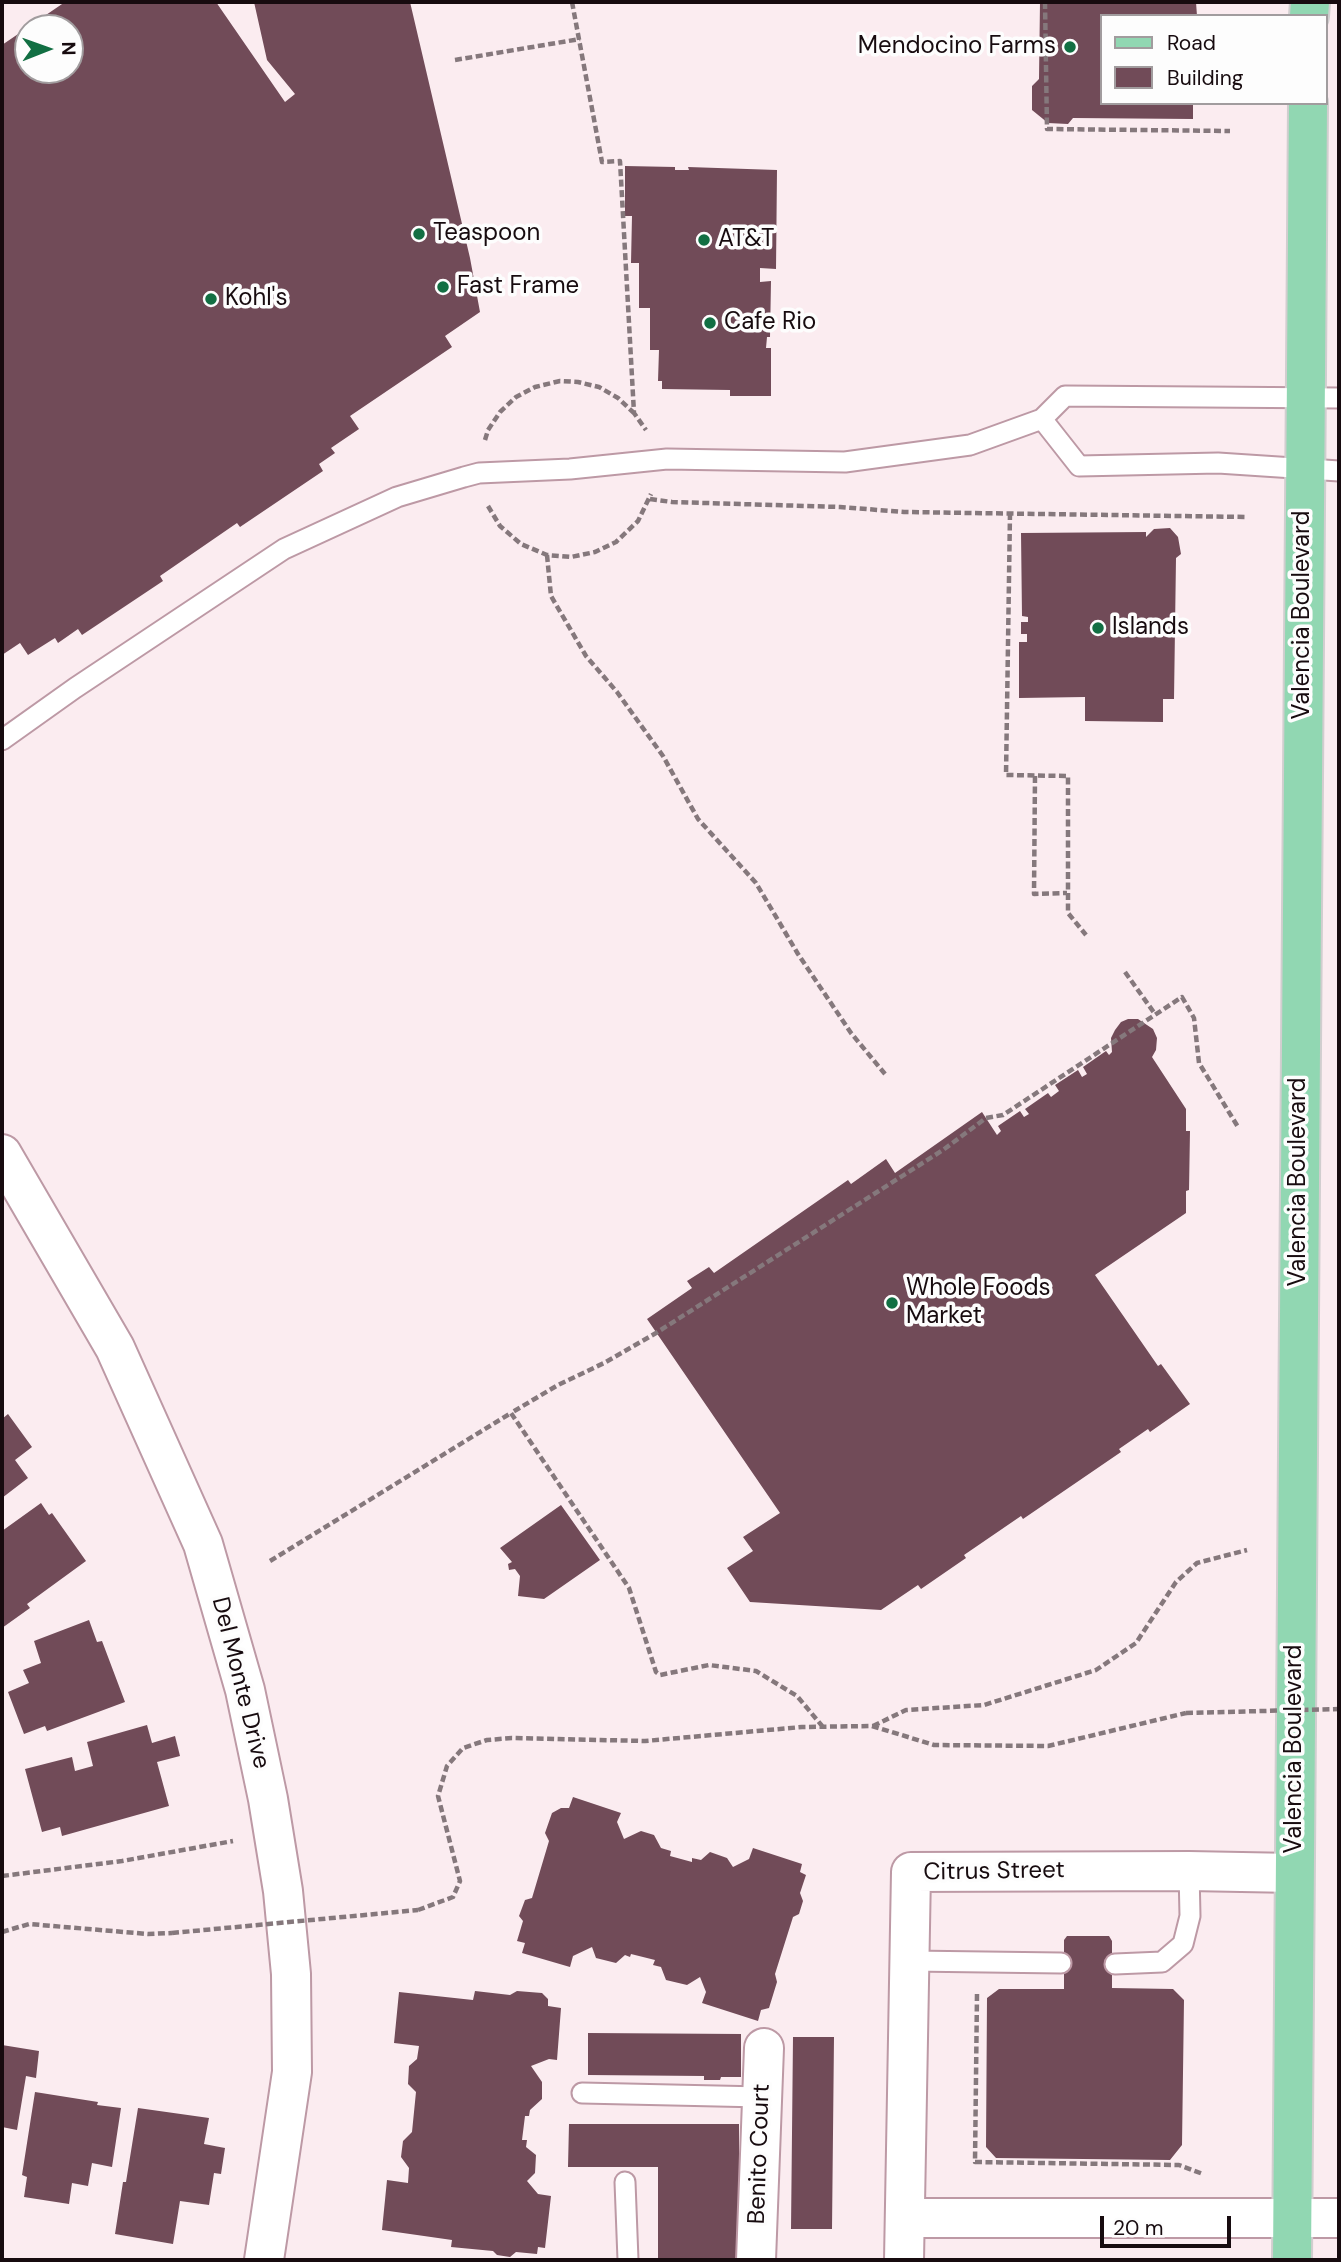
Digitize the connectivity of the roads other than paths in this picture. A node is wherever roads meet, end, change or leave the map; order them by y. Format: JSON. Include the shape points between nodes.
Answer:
{"nodes":[{"id":1,"x":1308,"y":105,"type":"edge"},
{"id":2,"x":1322,"y":398,"type":"edge"},
{"id":3,"x":1042,"y":419,"type":"junction"},
{"id":4,"x":1322,"y":470,"type":"edge"},
{"id":5,"x":2,"y":740,"type":"edge"},
{"id":6,"x":2,"y":1153,"type":"edge"},
{"id":7,"x":1189,"y":1871,"type":"junction"},
{"id":8,"x":1294,"y":1873,"type":"junction"},
{"id":9,"x":910,"y":1961,"type":"junction"},
{"id":10,"x":1061,"y":1963,"type":"dead end"},
{"id":11,"x":1115,"y":1964,"type":"dead end"},
{"id":12,"x":764,"y":2048,"type":"dead end"},
{"id":13,"x":582,"y":2093,"type":"dead end"},
{"id":14,"x":762,"y":2097,"type":"junction"},
{"id":15,"x":625,"y":2182,"type":"dead end"},
{"id":16,"x":906,"y":2218,"type":"junction"},
{"id":17,"x":1293,"y":2218,"type":"junction"},
{"id":18,"x":1339,"y":2218,"type":"edge"},
{"id":19,"x":264,"y":2260,"type":"edge"},
{"id":20,"x":628,"y":2260,"type":"edge"},
{"id":21,"x":756,"y":2260,"type":"edge"},
{"id":22,"x":904,"y":2260,"type":"edge"},
{"id":23,"x":1292,"y":2260,"type":"edge"}],
"edges":[{"from":1,"to":2,"type":"main road","name":"Valencia Boulevard"},
{"from":2,"to":3,"type":"lane","via":[[1065,396]]},
{"from":2,"to":4,"type":"main road","name":"Valencia Boulevard"},
{"from":3,"to":4,"type":"lane","via":[[1079,466],[1218,463]]},
{"from":3,"to":5,"type":"lane","via":[[970,445],[845,462],[667,458],[479,473],[411,493],[284,549]]},
{"from":4,"to":8,"type":"main road","name":"Valencia Boulevard"},
{"from":6,"to":19,"type":"street","name":"Del Monte Drive","via":[[116,1348],[203,1544],[245,1690],[271,1812],[291,1974],[292,2072]]},
{"from":7,"to":8,"type":"street","name":"Citrus Street"},
{"from":7,"to":9,"type":"street","name":"Citrus Street","via":[[911,1872]]},
{"from":7,"to":11,"type":"lane","via":[[1190,1916],[1183,1944],[1163,1962]]},
{"from":8,"to":17,"type":"main road","name":"Valencia Boulevard"},
{"from":9,"to":10,"type":"lane"},
{"from":9,"to":16,"type":"street","name":"Citrus Street"},
{"from":12,"to":14,"type":"street","name":"Benito Court"},
{"from":13,"to":14,"type":"lane"},
{"from":14,"to":21,"type":"street","name":"Benito Court"},
{"from":15,"to":20,"type":"lane"},
{"from":16,"to":17,"type":"street"},
{"from":16,"to":22,"type":"street","name":"Citrus Street"},
{"from":17,"to":18,"type":"street"},
{"from":17,"to":23,"type":"main road","name":"Valencia Boulevard"}]}
